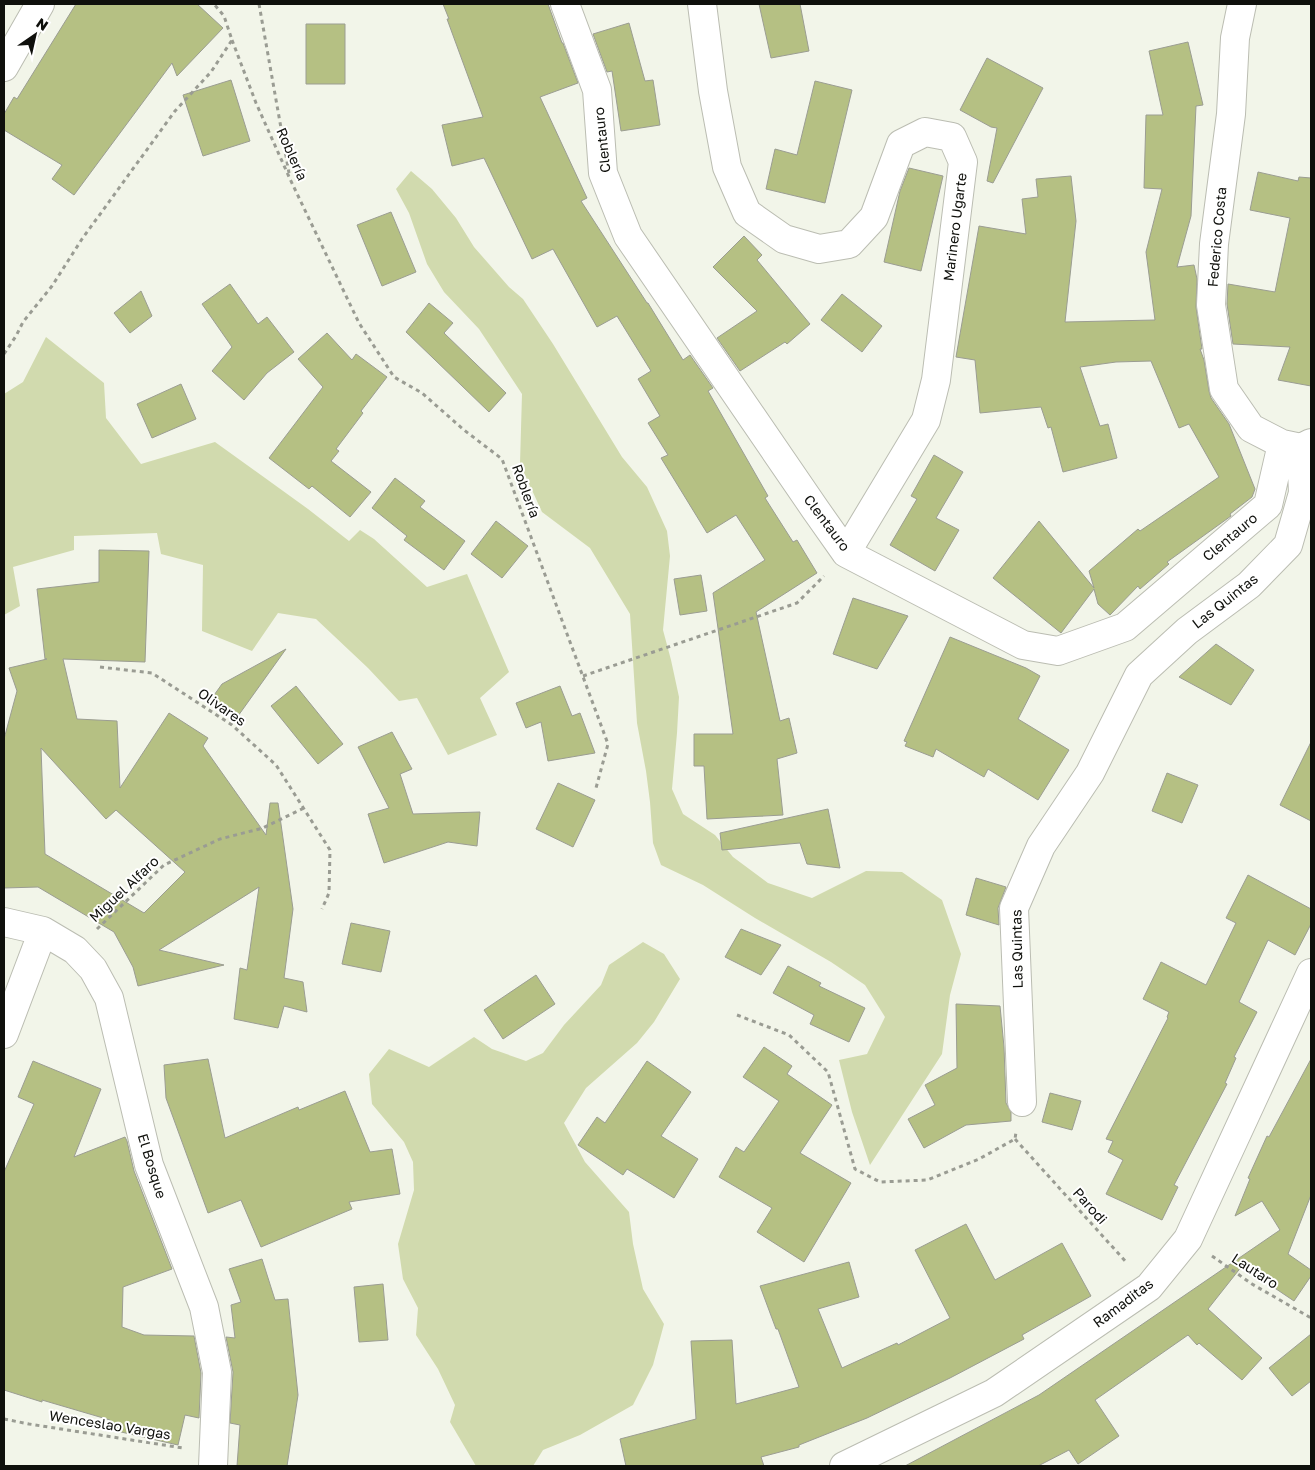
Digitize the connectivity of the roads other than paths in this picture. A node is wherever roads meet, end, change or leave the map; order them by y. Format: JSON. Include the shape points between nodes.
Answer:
{"nodes":[{"id":1,"x":40,"y":4,"type":"edge"},
{"id":2,"x":565,"y":4,"type":"edge"},
{"id":3,"x":702,"y":4,"type":"edge"},
{"id":4,"x":1242,"y":4,"type":"edge"},
{"id":5,"x":4,"y":67,"type":"edge"},
{"id":6,"x":1298,"y":445,"type":"edge"},
{"id":7,"x":846,"y":552,"type":"junction"},
{"id":8,"x":4,"y":922,"type":"edge"},
{"id":9,"x":43,"y":931,"type":"junction"},
{"id":10,"x":1311,"y":973,"type":"edge"},
{"id":11,"x":4,"y":1034,"type":"edge"},
{"id":12,"x":1022,"y":1102,"type":"road end"},
{"id":13,"x":214,"y":1459,"type":"edge"},
{"id":14,"x":844,"y":1466,"type":"edge"}],
"edges":[{"from":1,"to":5,"type":"street"},
{"from":2,"to":7,"type":"street","name":"Clentauro","via":[[597,90],[603,173],[628,236]]},
{"from":3,"to":7,"type":"street","name":"Marinero Ugarte","via":[[727,167],[747,212],[784,239],[819,249],[848,244],[874,218],[901,144],[925,132],[952,138],[963,162],[936,380],[926,420]]},
{"from":4,"to":6,"type":"street","name":"Federico Costa","via":[[1235,38],[1231,114],[1214,244],[1211,305],[1224,389],[1251,428]]},
{"from":6,"to":7,"type":"street","name":"Clentauro","via":[[1268,505],[1125,626],[1058,651],[1023,645]]},
{"from":6,"to":12,"type":"street","name":"Las Quintas","via":[[1303,493],[1288,545],[1249,585],[1187,631],[1139,675],[1090,773],[1041,846],[1014,908]]},
{"from":8,"to":9,"type":"street","name":"El Bosque"},
{"from":9,"to":11,"type":"street"},
{"from":9,"to":13,"type":"street","name":"El Bosque","via":[[75,950],[93,968],[109,998],[149,1165],[204,1307],[217,1372]]},
{"from":10,"to":14,"type":"street","name":"Ramaditas","via":[[1188,1239],[1149,1287],[994,1393]]}]}
